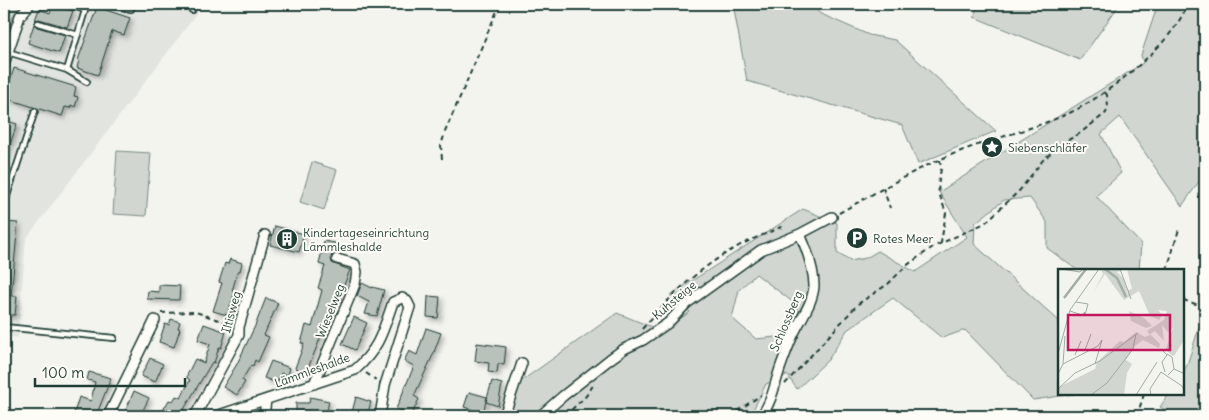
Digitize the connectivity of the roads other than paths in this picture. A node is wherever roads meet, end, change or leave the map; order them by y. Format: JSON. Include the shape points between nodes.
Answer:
{"nodes":[{"id":1,"x":30,"y":4,"type":"edge"},
{"id":2,"x":67,"y":4,"type":"edge"},
{"id":3,"x":87,"y":4,"type":"edge"},
{"id":4,"x":104,"y":4,"type":"edge"},
{"id":5,"x":176,"y":4,"type":"edge"},
{"id":6,"x":181,"y":4,"type":"edge"},
{"id":7,"x":194,"y":4,"type":"edge"},
{"id":8,"x":131,"y":9,"type":"dead end"},
{"id":9,"x":85,"y":10,"type":"junction"},
{"id":10,"x":192,"y":10,"type":"dead end"},
{"id":11,"x":38,"y":23,"type":"dead end"},
{"id":12,"x":78,"y":35,"type":"junction"},
{"id":13,"x":8,"y":52,"type":"junction"},
{"id":14,"x":4,"y":64,"type":"edge"},
{"id":15,"x":67,"y":70,"type":"junction"},
{"id":16,"x":87,"y":82,"type":"dead end"},
{"id":17,"x":35,"y":111,"type":"dead end"},
{"id":18,"x":4,"y":205,"type":"edge"},
{"id":19,"x":832,"y":217,"type":"road end"},
{"id":20,"x":800,"y":234,"type":"junction"},
{"id":21,"x":265,"y":235,"type":"dead end"},
{"id":22,"x":337,"y":259,"type":"dead end"},
{"id":23,"x":155,"y":320,"type":"road end"},
{"id":24,"x":4,"y":327,"type":"edge"},
{"id":25,"x":114,"y":338,"type":"dead end"},
{"id":26,"x":522,"y":363,"type":"dead end"},
{"id":27,"x":314,"y":384,"type":"junction"},
{"id":28,"x":266,"y":400,"type":"junction"},
{"id":29,"x":108,"y":416,"type":"edge"},
{"id":30,"x":195,"y":416,"type":"edge"},
{"id":31,"x":216,"y":416,"type":"edge"},
{"id":32,"x":264,"y":416,"type":"edge"},
{"id":33,"x":380,"y":416,"type":"edge"},
{"id":34,"x":504,"y":416,"type":"edge"},
{"id":35,"x":540,"y":416,"type":"edge"},
{"id":36,"x":761,"y":416,"type":"edge"}],
"edges":[{"from":1,"to":13,"type":"street","via":[[20,16]]},
{"from":2,"to":9,"type":"lane"},
{"from":3,"to":9,"type":"lane"},
{"from":4,"to":8,"type":"lane"},
{"from":5,"to":6,"type":"lane"},
{"from":7,"to":10,"type":"lane"},
{"from":9,"to":12,"type":"lane"},
{"from":11,"to":12,"type":"lane"},
{"from":12,"to":15,"type":"lane"},
{"from":13,"to":14,"type":"street"},
{"from":13,"to":15,"type":"lane"},
{"from":15,"to":16,"type":"lane"},
{"from":17,"to":18,"type":"lane"},
{"from":19,"to":20,"type":"street","name":"Kuhsteige"},
{"from":20,"to":35,"type":"street","name":"Kuhsteige","via":[[754,254],[688,303],[668,323],[624,349]]},
{"from":20,"to":36,"type":"street","name":"Schlossberg","via":[[809,254],[814,285],[812,299],[794,333]]},
{"from":21,"to":30,"type":"street","name":"Iltisweg","via":[[239,335]]},
{"from":22,"to":27,"type":"street","name":"Wieselweg","via":[[355,264],[355,284]]},
{"from":23,"to":29,"type":"street"},
{"from":24,"to":25,"type":"lane"},
{"from":26,"to":34,"type":"street"},
{"from":27,"to":28,"type":"street","name":"Lämmleshalde"},
{"from":27,"to":33,"type":"street","name":"Lämmleshalde","via":[[357,368],[367,360],[379,342],[393,302],[402,298],[410,307],[385,385]]},
{"from":28,"to":31,"type":"street","name":"Lämmleshalde"},
{"from":28,"to":32,"type":"street"}]}
